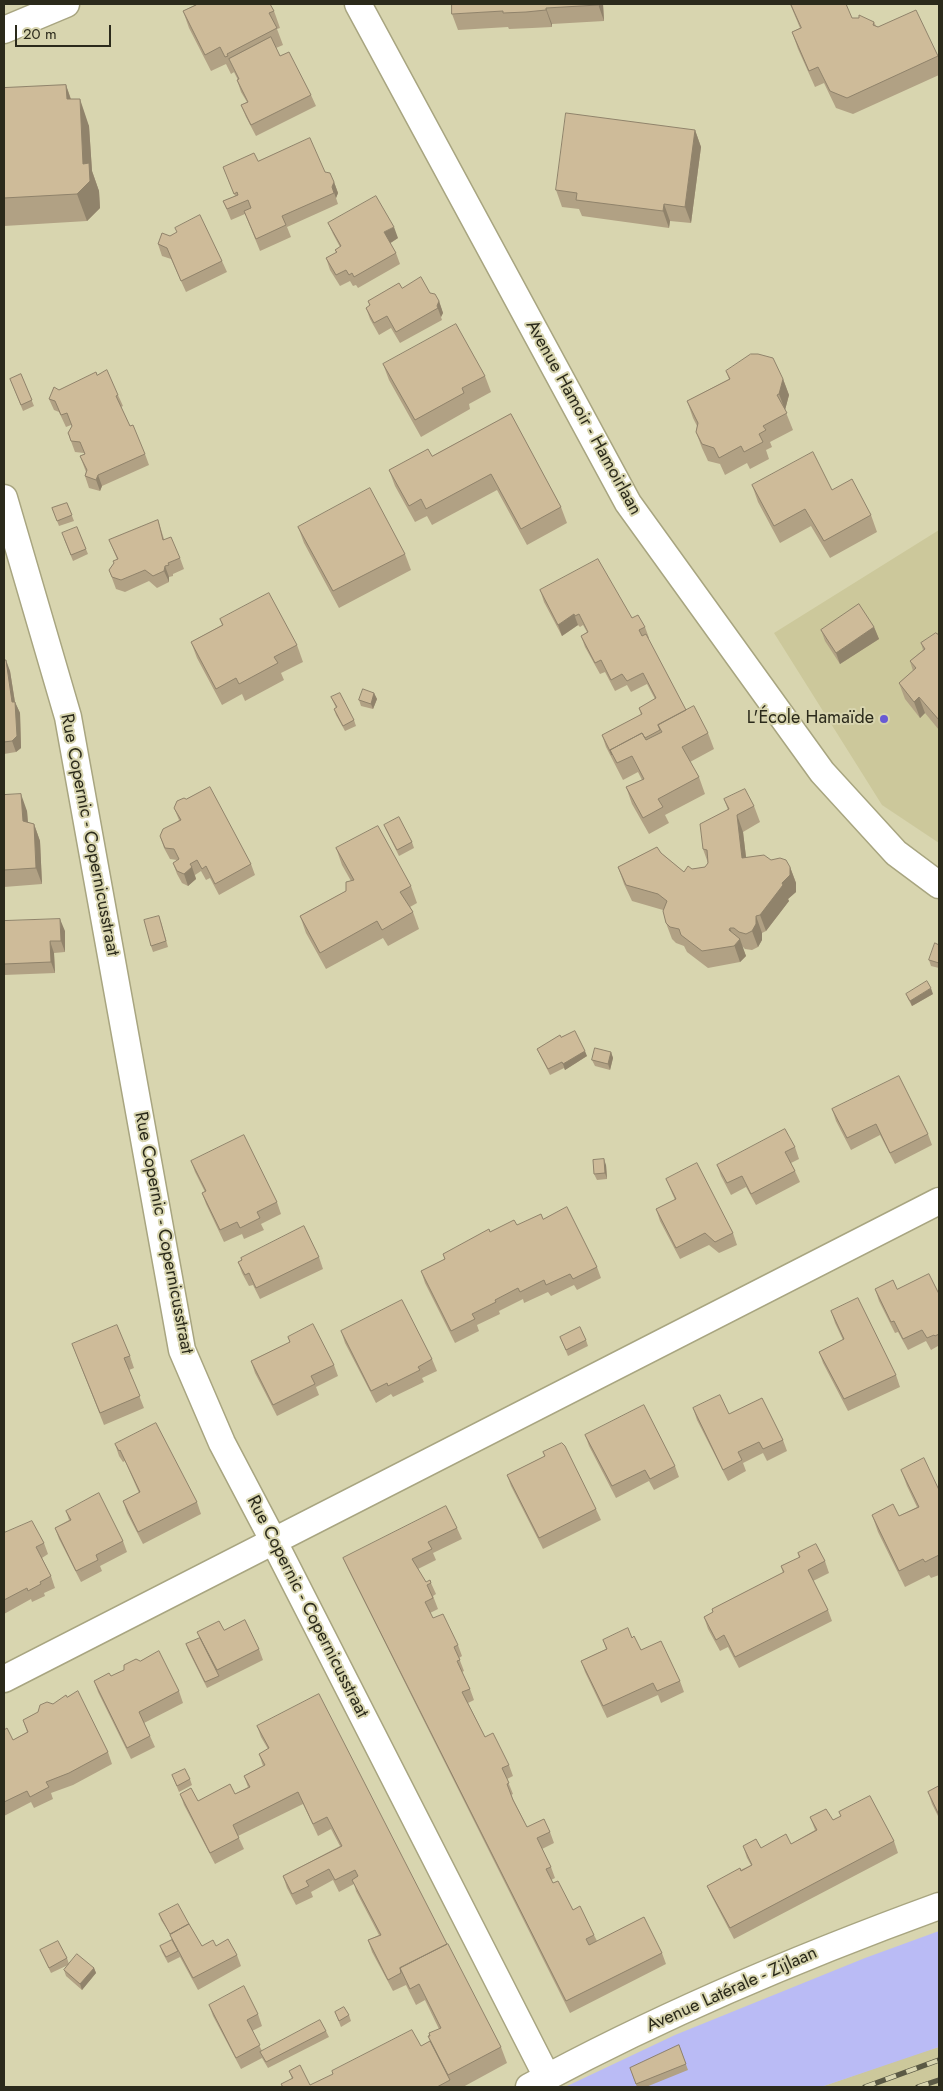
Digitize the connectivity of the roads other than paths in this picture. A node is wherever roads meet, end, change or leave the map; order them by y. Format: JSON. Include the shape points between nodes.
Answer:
{"nodes":[{"id":1,"x":66,"y":4,"type":"edge"},
{"id":2,"x":358,"y":4,"type":"edge"},
{"id":3,"x":4,"y":30,"type":"edge"},
{"id":4,"x":4,"y":498,"type":"edge"},
{"id":5,"x":939,"y":885,"type":"edge"},
{"id":6,"x":939,"y":1201,"type":"edge"},
{"id":7,"x":273,"y":1540,"type":"junction"},
{"id":8,"x":4,"y":1679,"type":"edge"},
{"id":9,"x":939,"y":1906,"type":"edge"},
{"id":10,"x":538,"y":2082,"type":"edge"}],
"edges":[{"from":1,"to":3,"type":"street"},
{"from":2,"to":5,"type":"street","name":"Avenue Hamoir - Hamoirlaan","via":[[628,503],[822,772],[896,852]]},
{"from":4,"to":7,"type":"street","name":"Rue Copernic - Copernicusstraat","via":[[68,717],[182,1350],[222,1443]]},
{"from":6,"to":7,"type":"street"},
{"from":7,"to":8,"type":"street"},
{"from":7,"to":10,"type":"street","name":"Rue Copernic - Copernicusstraat"},
{"from":9,"to":10,"type":"street","name":"Avenue Latérale - Zijlaan","via":[[830,1946],[723,1991]]}]}
